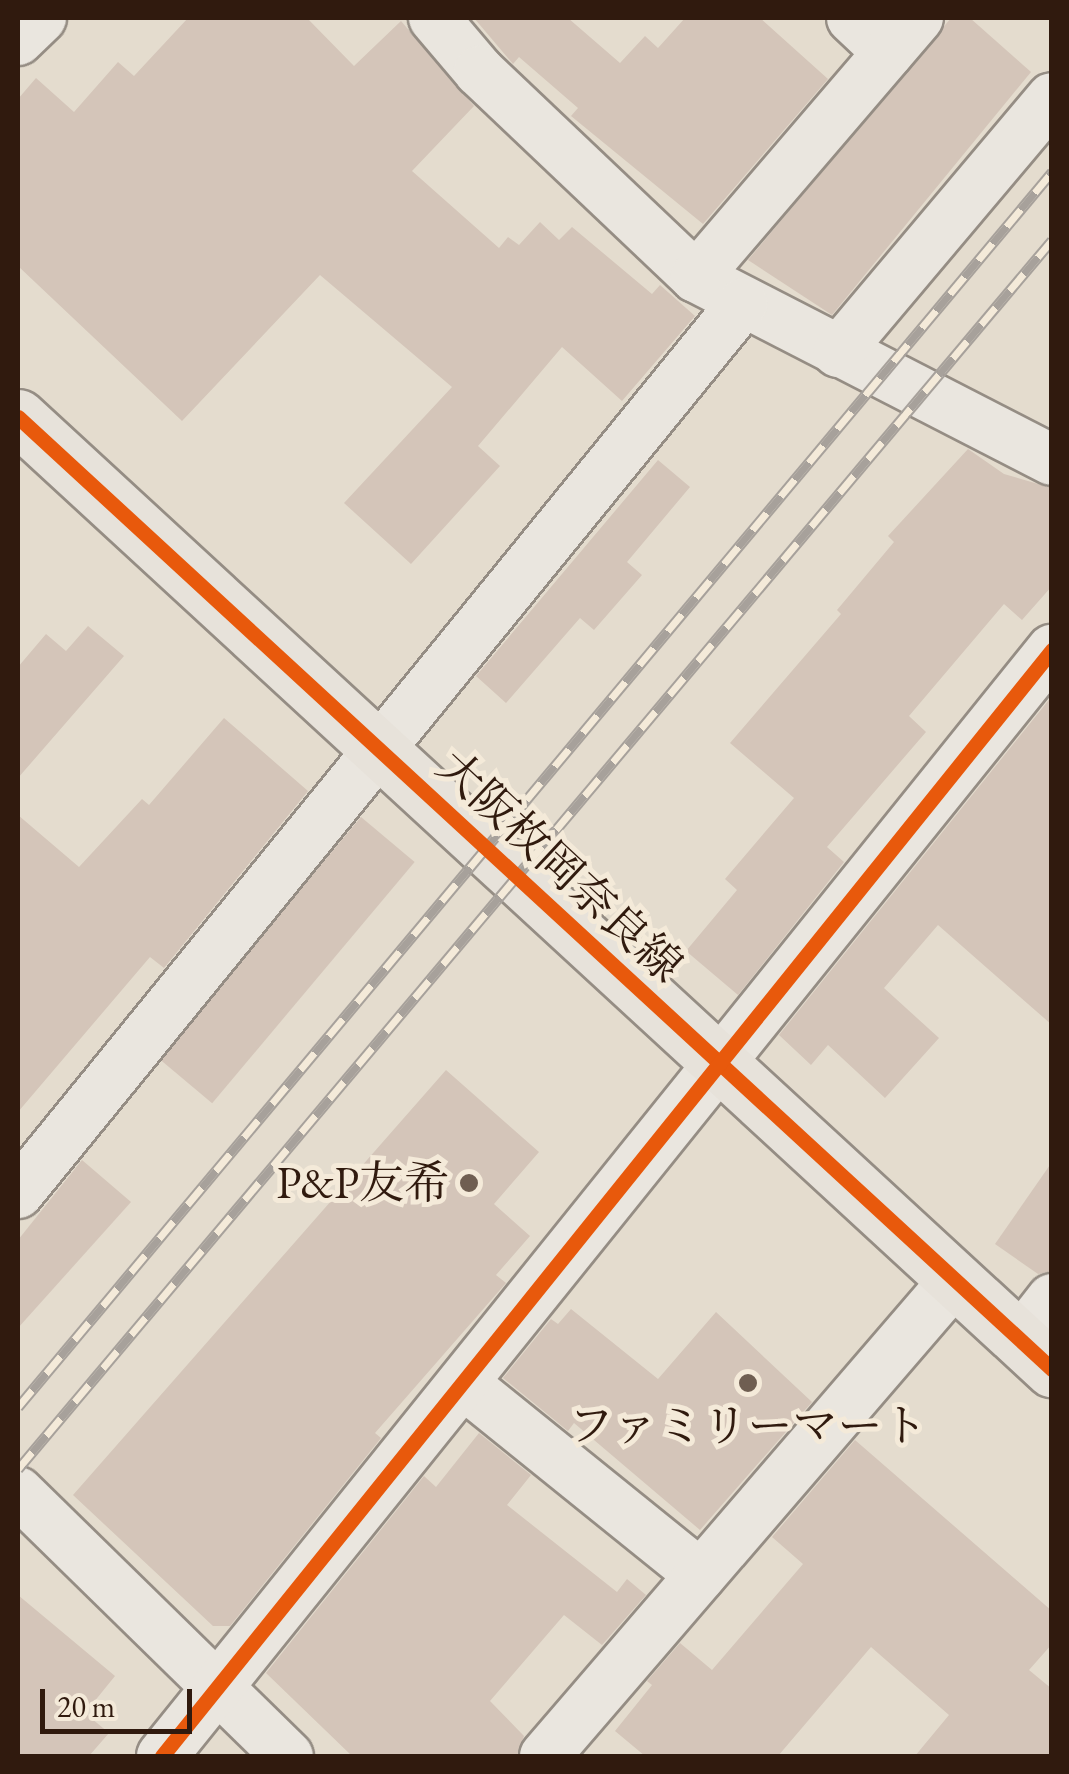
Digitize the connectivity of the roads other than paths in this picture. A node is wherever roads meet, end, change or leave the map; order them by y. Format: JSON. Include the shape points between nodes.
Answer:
{"nodes":[{"id":1,"x":41,"y":18,"type":"edge"},
{"id":2,"x":434,"y":18,"type":"edge"},
{"id":3,"x":852,"y":18,"type":"edge"},
{"id":4,"x":903,"y":34,"type":"edge"},
{"id":5,"x":18,"y":40,"type":"edge"},
{"id":6,"x":1052,"y":98,"type":"edge"},
{"id":7,"x":696,"y":276,"type":"junction"},
{"id":8,"x":742,"y":304,"type":"junction"},
{"id":9,"x":838,"y":352,"type":"junction"},
{"id":10,"x":18,"y":417,"type":"edge"},
{"id":11,"x":1052,"y":460,"type":"edge"},
{"id":12,"x":1052,"y":650,"type":"edge"},
{"id":13,"x":380,"y":746,"type":"junction"},
{"id":14,"x":721,"y":1069,"type":"junction"},
{"id":15,"x":18,"y":1193,"type":"edge"},
{"id":16,"x":954,"y":1281,"type":"junction"},
{"id":17,"x":1041,"y":1336,"type":"edge"},
{"id":18,"x":464,"y":1384,"type":"junction"},
{"id":19,"x":18,"y":1492,"type":"edge"},
{"id":20,"x":701,"y":1575,"type":"junction"},
{"id":21,"x":218,"y":1686,"type":"junction"},
{"id":22,"x":162,"y":1756,"type":"edge"},
{"id":23,"x":288,"y":1756,"type":"edge"},
{"id":24,"x":545,"y":1756,"type":"edge"}],
"edges":[{"from":1,"to":5,"type":"street"},
{"from":2,"to":7,"type":"street","via":[[479,71]]},
{"from":3,"to":4,"type":"street"},
{"from":4,"to":7,"type":"street"},
{"from":6,"to":9,"type":"street"},
{"from":7,"to":8,"type":"street"},
{"from":8,"to":9,"type":"street"},
{"from":8,"to":13,"type":"street"},
{"from":9,"to":11,"type":"street"},
{"from":10,"to":13,"type":"main road","name":"大阪枚岡奈良線"},
{"from":12,"to":14,"type":"street"},
{"from":13,"to":14,"type":"main road","name":"大阪枚岡奈良線"},
{"from":13,"to":15,"type":"street"},
{"from":14,"to":16,"type":"main road","name":"大阪枚岡奈良線"},
{"from":14,"to":18,"type":"street"},
{"from":16,"to":17,"type":"main road","name":"大阪枚岡奈良線"},
{"from":16,"to":20,"type":"street"},
{"from":18,"to":20,"type":"street"},
{"from":18,"to":21,"type":"street"},
{"from":19,"to":21,"type":"street"},
{"from":20,"to":24,"type":"street"},
{"from":21,"to":22,"type":"street"},
{"from":21,"to":23,"type":"street"}]}
